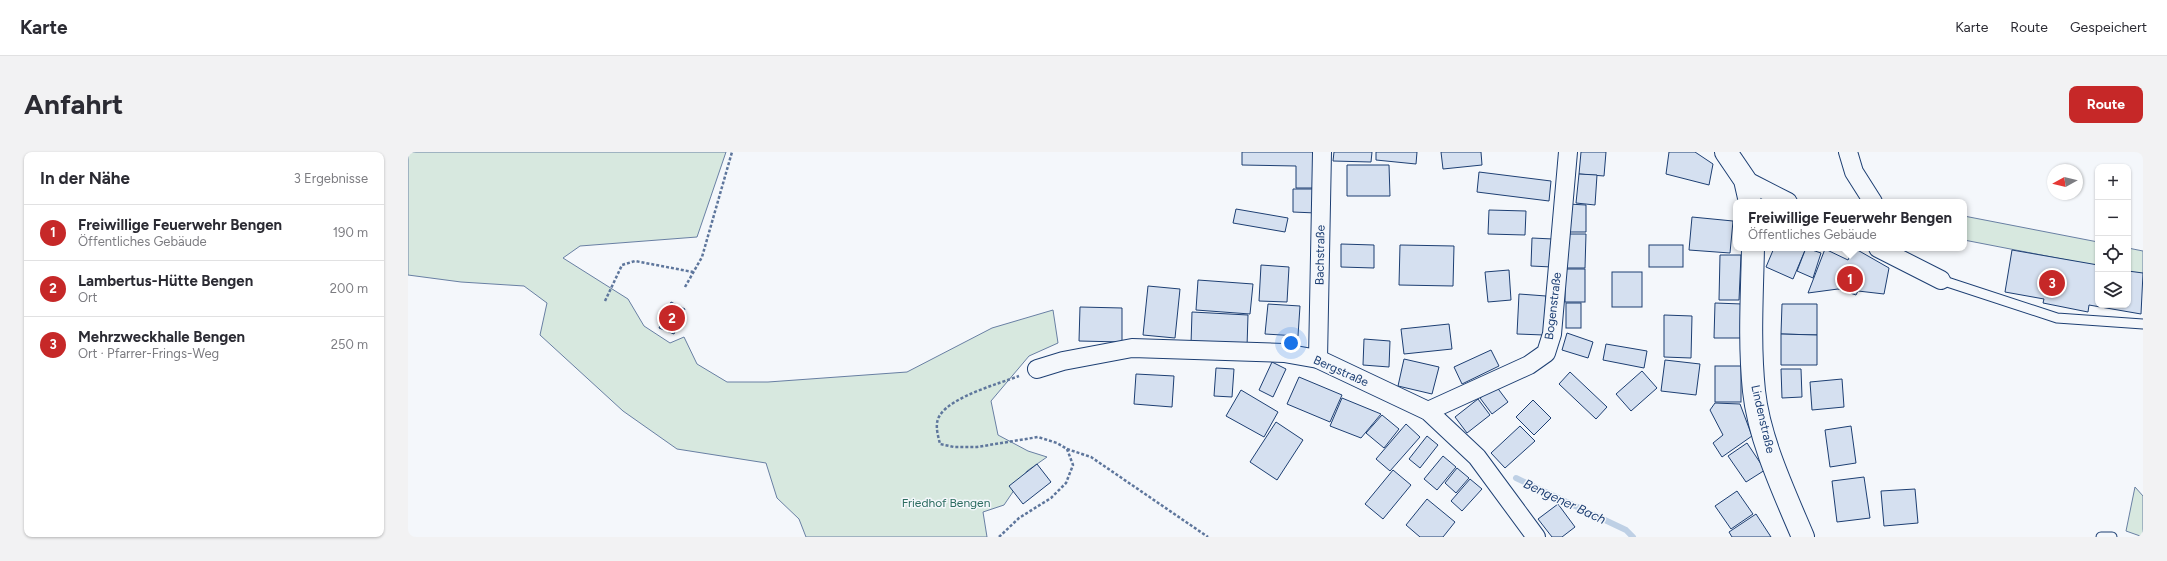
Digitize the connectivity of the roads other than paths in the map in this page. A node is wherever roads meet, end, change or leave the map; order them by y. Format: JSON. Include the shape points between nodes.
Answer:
{"nodes":[{"id":1,"x":1322,"y":152,"type":"edge"},
{"id":2,"x":1568,"y":152,"type":"edge"},
{"id":3,"x":1726,"y":152,"type":"edge"},
{"id":4,"x":1848,"y":152,"type":"edge"},
{"id":5,"x":1745,"y":180,"type":"junction"},
{"id":6,"x":1749,"y":199,"type":"edge"},
{"id":7,"x":1782,"y":199,"type":"edge"},
{"id":8,"x":1871,"y":199,"type":"edge"},
{"id":9,"x":1753,"y":251,"type":"edge"},
{"id":10,"x":1884,"y":251,"type":"edge"},
{"id":11,"x":1907,"y":251,"type":"edge"},
{"id":12,"x":1941,"y":280,"type":"junction"},
{"id":13,"x":2143,"y":324,"type":"edge"},
{"id":14,"x":1318,"y":359,"type":"junction"},
{"id":15,"x":1037,"y":369,"type":"road end"},
{"id":16,"x":1428,"y":412,"type":"junction"},
{"id":17,"x":1536,"y":537,"type":"edge"},
{"id":18,"x":1803,"y":537,"type":"edge"},
{"id":19,"x":2101,"y":537,"type":"edge"},
{"id":20,"x":2112,"y":537,"type":"edge"}],
"edges":[{"from":1,"to":14,"type":"street","name":"Bachstraße"},
{"from":2,"to":16,"type":"street","name":"Bogenstraße","via":[[1552,334],[1546,353],[1529,365]]},
{"from":3,"to":5,"type":"street"},
{"from":4,"to":8,"type":"street","via":[[1854,172]]},
{"from":5,"to":6,"type":"street"},
{"from":5,"to":7,"type":"street"},
{"from":9,"to":18,"type":"street","name":"Lindenstraße","via":[[1751,352],[1754,392],[1766,443]]},
{"from":10,"to":12,"type":"street"},
{"from":11,"to":12,"type":"street"},
{"from":12,"to":13,"type":"lane","via":[[2057,318]]},
{"from":14,"to":15,"type":"street","name":"Bergstraße","via":[[1284,353],[1132,348],[1062,361]]},
{"from":14,"to":16,"type":"street","name":"Bergstraße"},
{"from":16,"to":17,"type":"street","name":"Bergstraße","via":[[1477,457]]},
{"from":19,"to":20,"type":"lane"}]}
